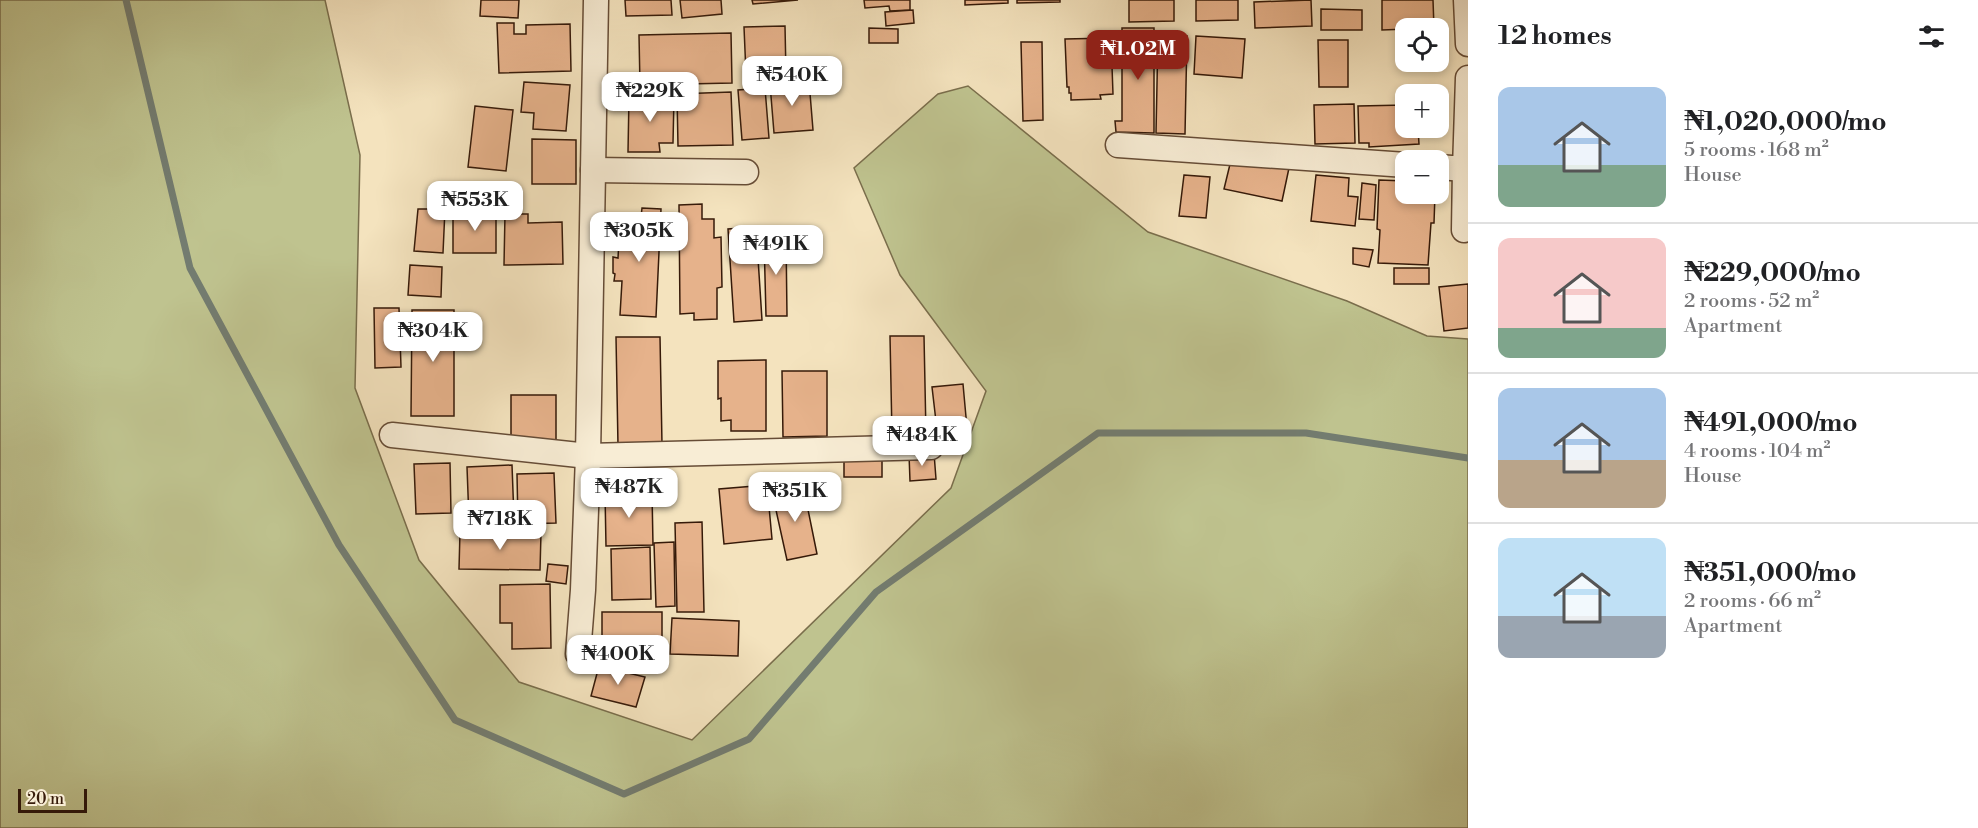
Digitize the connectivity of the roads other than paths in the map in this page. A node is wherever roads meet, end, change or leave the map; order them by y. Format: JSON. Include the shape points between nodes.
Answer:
{"nodes":[{"id":1,"x":596,"y":0,"type":"edge"},
{"id":2,"x":1466,"y":0,"type":"edge"},
{"id":3,"x":1468,"y":44,"type":"edge"},
{"id":4,"x":1468,"y":78,"type":"edge"},
{"id":5,"x":1118,"y":145,"type":"dead end"},
{"id":6,"x":1395,"y":164,"type":"edge"},
{"id":7,"x":1449,"y":168,"type":"edge"},
{"id":8,"x":1465,"y":169,"type":"junction"},
{"id":9,"x":593,"y":170,"type":"junction"},
{"id":10,"x":746,"y":172,"type":"dead end"},
{"id":11,"x":1464,"y":230,"type":"dead end"},
{"id":12,"x":392,"y":435,"type":"dead end"},
{"id":13,"x":931,"y":447,"type":"dead end"},
{"id":14,"x":588,"y":456,"type":"junction"},
{"id":15,"x":578,"y":654,"type":"dead end"}],
"edges":[{"from":1,"to":9,"type":"street"},
{"from":2,"to":3,"type":"street"},
{"from":4,"to":8,"type":"street"},
{"from":5,"to":6,"type":"street"},
{"from":7,"to":8,"type":"street"},
{"from":8,"to":11,"type":"street"},
{"from":9,"to":10,"type":"street"},
{"from":9,"to":14,"type":"street"},
{"from":12,"to":14,"type":"street"},
{"from":13,"to":14,"type":"street"},
{"from":14,"to":15,"type":"street"}]}
